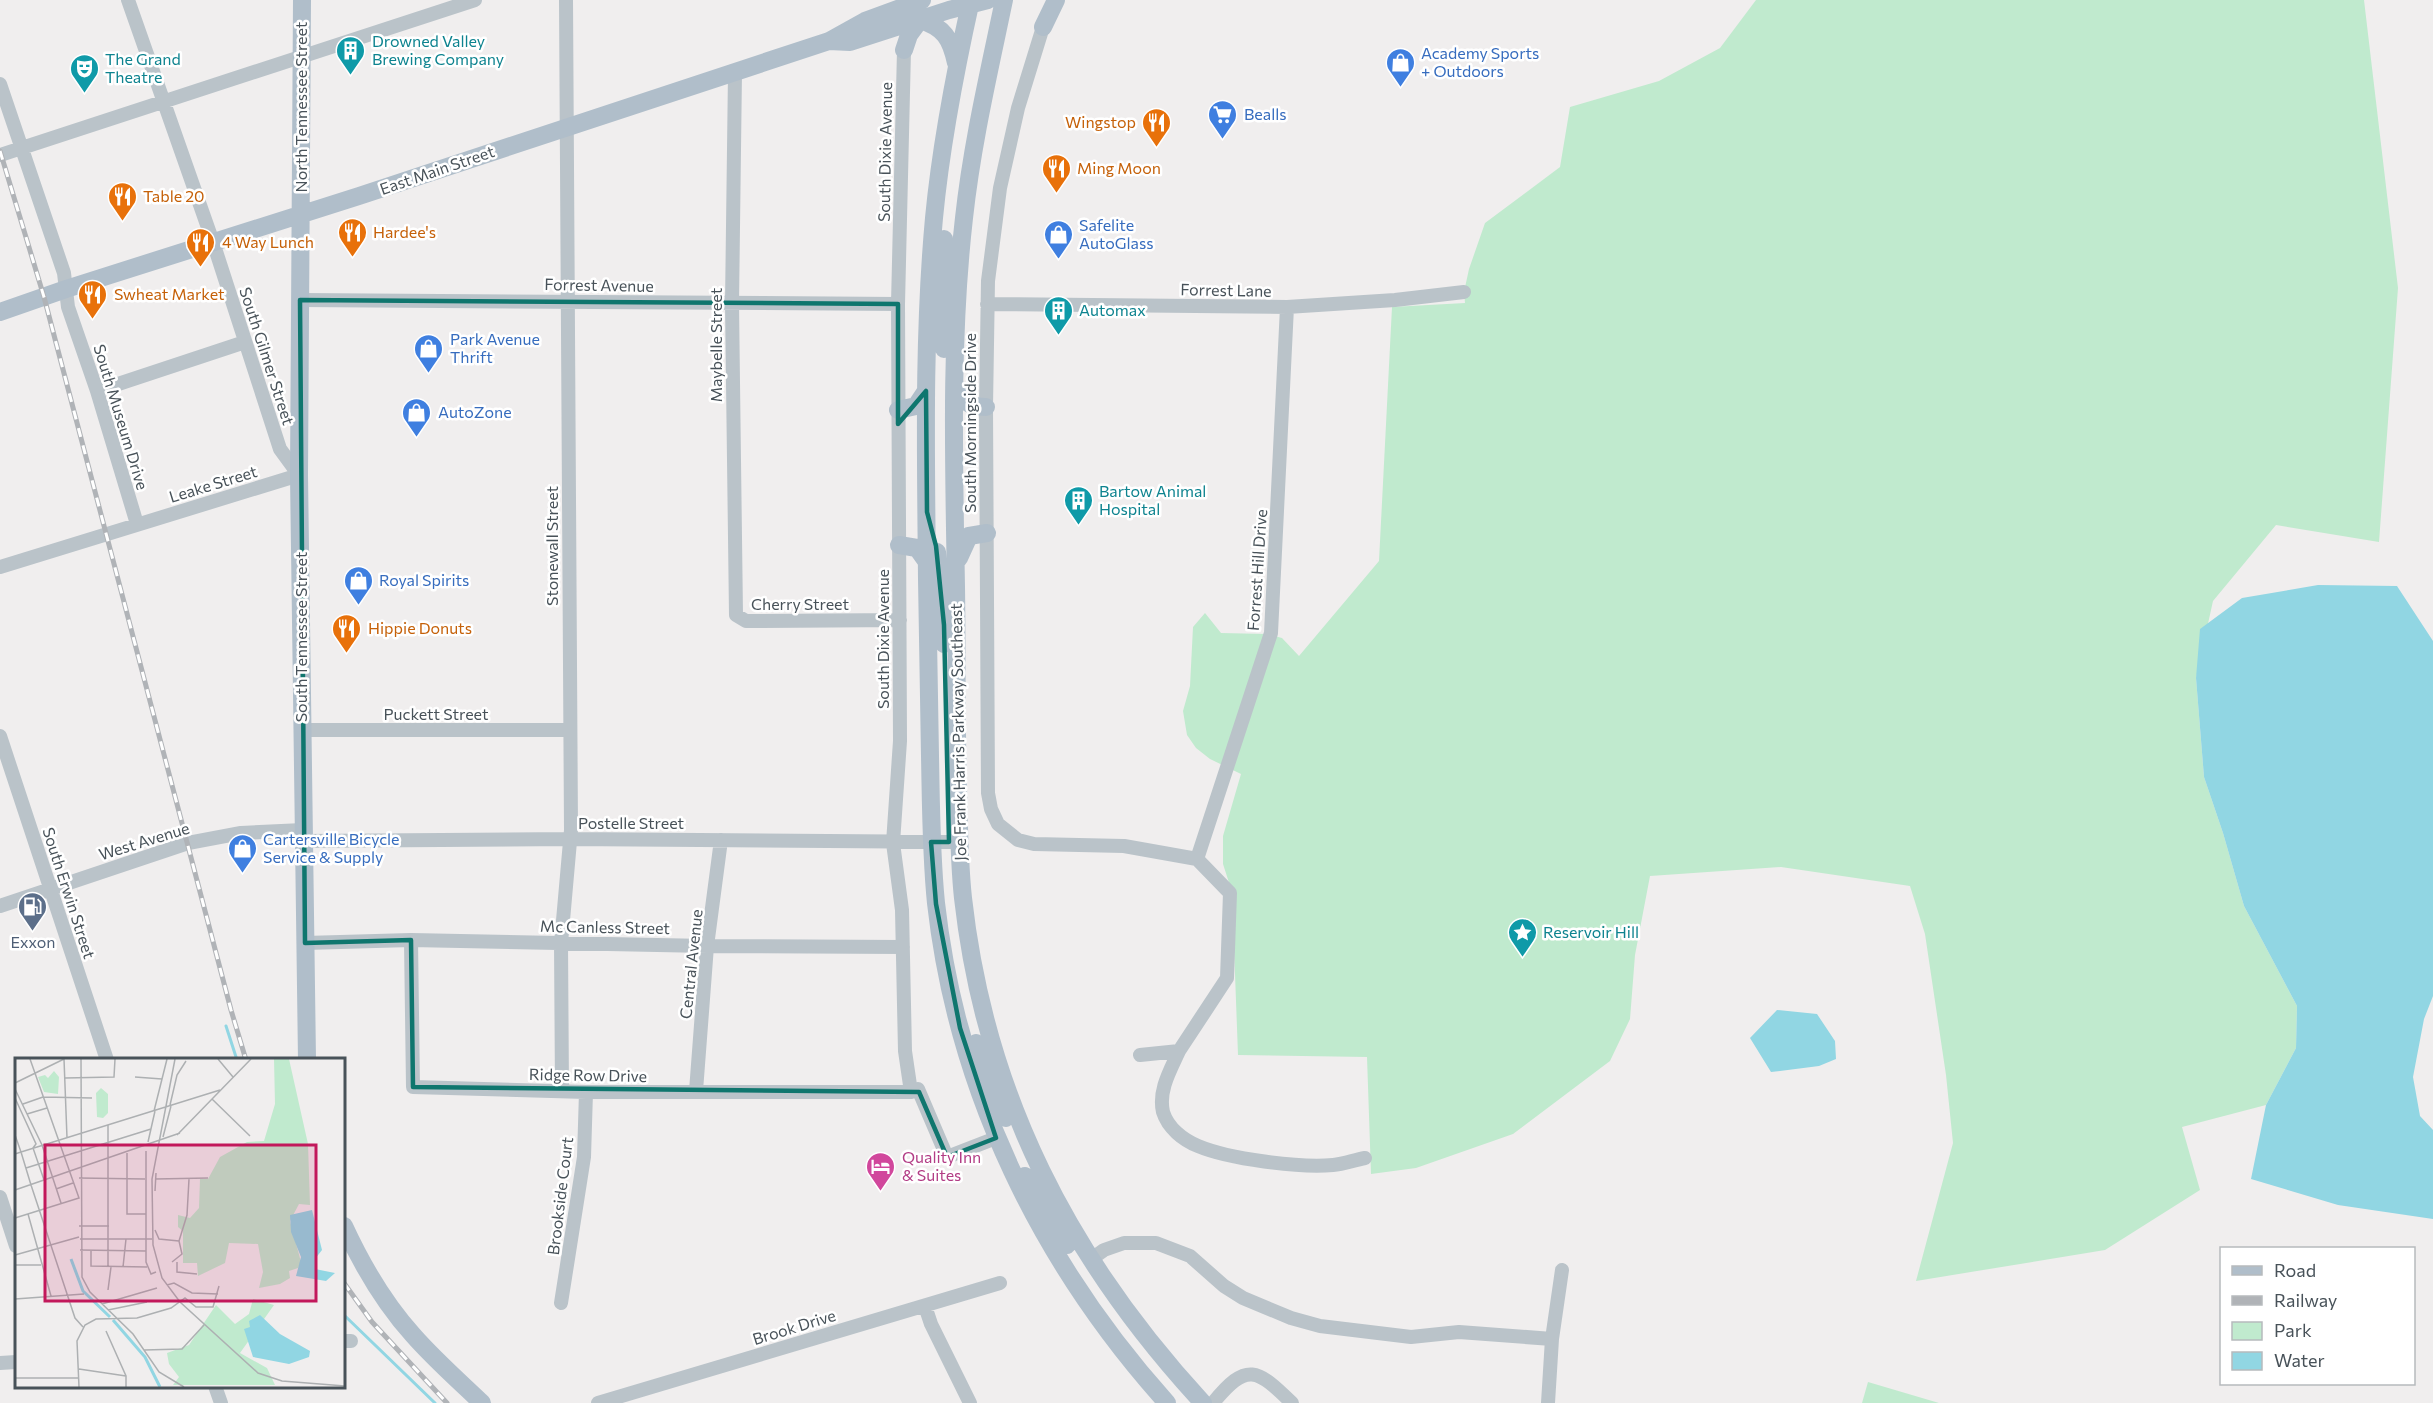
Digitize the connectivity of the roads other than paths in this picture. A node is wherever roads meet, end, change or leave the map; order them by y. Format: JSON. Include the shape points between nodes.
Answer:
{"nodes":[{"id":1,"x":128,"y":0,"type":"edge"},
{"id":2,"x":302,"y":0,"type":"edge"},
{"id":3,"x":475,"y":0,"type":"edge"},
{"id":4,"x":566,"y":0,"type":"edge"},
{"id":5,"x":1005,"y":0,"type":"edge"},
{"id":6,"x":1039,"y":0,"type":"edge"},
{"id":7,"x":1056,"y":0,"type":"edge"},
{"id":8,"x":980,"y":1,"type":"edge"},
{"id":9,"x":916,"y":6,"type":"edge"},
{"id":10,"x":1043,"y":27,"type":"junction"},
{"id":11,"x":881,"y":33,"type":"junction"},
{"id":12,"x":829,"y":41,"type":"junction"},
{"id":13,"x":904,"y":50,"type":"junction"},
{"id":14,"x":301,"y":56,"type":"junction"},
{"id":15,"x":957,"y":66,"type":"junction"},
{"id":16,"x":735,"y":72,"type":"junction"},
{"id":17,"x":0,"y":84,"type":"edge"},
{"id":18,"x":165,"y":101,"type":"junction"},
{"id":19,"x":567,"y":126,"type":"junction"},
{"id":20,"x":22,"y":148,"type":"junction"},
{"id":21,"x":0,"y":155,"type":"edge"},
{"id":22,"x":300,"y":214,"type":"junction"},
{"id":23,"x":213,"y":242,"type":"junction"},
{"id":24,"x":66,"y":289,"type":"junction"},
{"id":25,"x":1464,"y":292,"type":"dead end"},
{"id":26,"x":300,"y":300,"type":"junction"},
{"id":27,"x":567,"y":301,"type":"junction"},
{"id":28,"x":732,"y":304,"type":"junction"},
{"id":29,"x":898,"y":304,"type":"junction"},
{"id":30,"x":987,"y":304,"type":"junction"},
{"id":31,"x":1287,"y":307,"type":"junction"},
{"id":32,"x":0,"y":312,"type":"edge"},
{"id":33,"x":245,"y":342,"type":"junction"},
{"id":34,"x":955,"y":385,"type":"junction"},
{"id":35,"x":97,"y":391,"type":"junction"},
{"id":36,"x":926,"y":391,"type":"junction"},
{"id":37,"x":954,"y":407,"type":"junction"},
{"id":38,"x":986,"y":407,"type":"junction"},
{"id":39,"x":898,"y":410,"type":"junction"},
{"id":40,"x":299,"y":475,"type":"junction"},
{"id":41,"x":927,"y":513,"type":"junction"},
{"id":42,"x":137,"y":525,"type":"junction"},
{"id":43,"x":987,"y":533,"type":"junction"},
{"id":44,"x":899,"y":545,"type":"junction"},
{"id":45,"x":927,"y":562,"type":"junction"},
{"id":46,"x":0,"y":567,"type":"edge"},
{"id":47,"x":956,"y":574,"type":"junction"},
{"id":48,"x":738,"y":618,"type":"joint"},
{"id":49,"x":900,"y":620,"type":"junction"},
{"id":50,"x":302,"y":730,"type":"junction"},
{"id":51,"x":570,"y":730,"type":"junction"},
{"id":52,"x":0,"y":736,"type":"edge"},
{"id":53,"x":303,"y":835,"type":"junction"},
{"id":54,"x":570,"y":839,"type":"junction"},
{"id":55,"x":721,"y":840,"type":"junction"},
{"id":56,"x":946,"y":842,"type":"junction"},
{"id":57,"x":893,"y":843,"type":"junction"},
{"id":58,"x":1197,"y":859,"type":"junction"},
{"id":59,"x":51,"y":889,"type":"junction"},
{"id":60,"x":0,"y":906,"type":"edge"},
{"id":61,"x":411,"y":940,"type":"junction"},
{"id":62,"x":561,"y":942,"type":"junction"},
{"id":63,"x":305,"y":943,"type":"junction"},
{"id":64,"x":707,"y":946,"type":"junction"},
{"id":65,"x":903,"y":947,"type":"junction"},
{"id":66,"x":1179,"y":1051,"type":"junction"},
{"id":67,"x":1140,"y":1055,"type":"dead end"},
{"id":68,"x":107,"y":1058,"type":"edge"},
{"id":69,"x":307,"y":1058,"type":"edge"},
{"id":70,"x":562,"y":1091,"type":"junction"},
{"id":71,"x":696,"y":1091,"type":"junction"},
{"id":72,"x":586,"y":1092,"type":"junction"},
{"id":73,"x":911,"y":1092,"type":"junction"},
{"id":74,"x":989,"y":1120,"type":"junction"},
{"id":75,"x":996,"y":1138,"type":"junction"},
{"id":76,"x":1365,"y":1158,"type":"dead end"},
{"id":77,"x":0,"y":1197,"type":"edge"},
{"id":78,"x":345,"y":1228,"type":"edge"},
{"id":79,"x":15,"y":1243,"type":"edge"},
{"id":80,"x":1090,"y":1260,"type":"junction"},
{"id":81,"x":1562,"y":1270,"type":"dead end"},
{"id":82,"x":1000,"y":1283,"type":"dead end"},
{"id":83,"x":561,"y":1303,"type":"dead end"},
{"id":84,"x":925,"y":1306,"type":"junction"},
{"id":85,"x":1552,"y":1339,"type":"junction"},
{"id":86,"x":15,"y":1362,"type":"edge"},
{"id":87,"x":0,"y":1363,"type":"edge"},
{"id":88,"x":1150,"y":1385,"type":"junction"},
{"id":89,"x":216,"y":1388,"type":"edge"},
{"id":90,"x":1548,"y":1399,"type":"edge"},
{"id":91,"x":221,"y":1403,"type":"edge"},
{"id":92,"x":482,"y":1403,"type":"edge"},
{"id":93,"x":598,"y":1403,"type":"edge"},
{"id":94,"x":970,"y":1403,"type":"edge"},
{"id":95,"x":1158,"y":1403,"type":"edge"},
{"id":96,"x":1167,"y":1403,"type":"edge"},
{"id":97,"x":1188,"y":1403,"type":"edge"},
{"id":98,"x":1203,"y":1403,"type":"edge"},
{"id":99,"x":1213,"y":1403,"type":"edge"},
{"id":100,"x":1292,"y":1403,"type":"edge"}],
"edges":[{"from":1,"to":18,"type":"street","name":"South Gilmer Street"},
{"from":2,"to":14,"type":"main road","name":"North Tennessee Street"},
{"from":3,"to":14,"type":"street"},
{"from":4,"to":19,"type":"street","name":"Stonewall Street"},
{"from":5,"to":34,"type":"main road","name":"Joe Frank Harris Parkway Southeast","via":[[967,189],[957,299]]},
{"from":6,"to":10,"type":"main road"},
{"from":7,"to":10,"type":"main road"},
{"from":8,"to":9,"type":"main road","name":"East Main Street"},
{"from":8,"to":15,"type":"main road","name":"Joe Frank Harris Parkway Southeast"},
{"from":8,"to":37,"type":"main road","via":[[956,140],[944,241],[944,346]]},
{"from":9,"to":11,"type":"main road","name":"East Main Street"},
{"from":9,"to":12,"type":"main road","name":"East Main Street","via":[[865,21]]},
{"from":9,"to":13,"type":"main road"},
{"from":9,"to":15,"type":"main road","via":[[950,40]]},
{"from":10,"to":30,"type":"street","name":"South Morningside Drive","via":[[999,189]]},
{"from":11,"to":12,"type":"main road","name":"East Main Street","via":[[850,42]]},
{"from":11,"to":13,"type":"main road","via":[[897,38]]},
{"from":12,"to":16,"type":"main road","name":"East Main Street"},
{"from":13,"to":29,"type":"street","name":"South Dixie Avenue"},
{"from":14,"to":18,"type":"street"},
{"from":14,"to":22,"type":"main road","name":"North Tennessee Street"},
{"from":15,"to":36,"type":"main road","name":"Joe Frank Harris Parkway Southeast","via":[[934,218]]},
{"from":16,"to":19,"type":"main road","name":"East Main Street"},
{"from":16,"to":28,"type":"street","name":"Maybelle Street"},
{"from":17,"to":20,"type":"street","name":"South Museum Drive"},
{"from":18,"to":20,"type":"street"},
{"from":18,"to":23,"type":"street","name":"South Gilmer Street"},
{"from":19,"to":22,"type":"main road","name":"East Main Street"},
{"from":19,"to":27,"type":"street","name":"Stonewall Street"},
{"from":20,"to":21,"type":"street"},
{"from":20,"to":24,"type":"street","name":"South Museum Drive"},
{"from":22,"to":23,"type":"main road","name":"East Main Street"},
{"from":22,"to":26,"type":"main road","name":"South Tennessee Street"},
{"from":23,"to":24,"type":"main road","name":"East Main Street"},
{"from":23,"to":33,"type":"street","name":"South Gilmer Street"},
{"from":24,"to":32,"type":"main road","name":"East Main Street"},
{"from":24,"to":35,"type":"street","name":"South Museum Drive","via":[[68,306]]},
{"from":25,"to":31,"type":"street","name":"Forrest Lane"},
{"from":26,"to":27,"type":"street","name":"Forrest Avenue"},
{"from":26,"to":40,"type":"main road","name":"South Tennessee Street"},
{"from":27,"to":28,"type":"street","name":"Forrest Avenue"},
{"from":27,"to":51,"type":"street","name":"Stonewall Street"},
{"from":28,"to":29,"type":"street","name":"Forrest Avenue"},
{"from":28,"to":48,"type":"street","name":"Maybelle Street"},
{"from":29,"to":39,"type":"street","name":"South Dixie Avenue"},
{"from":30,"to":31,"type":"street","name":"Forrest Lane"},
{"from":30,"to":38,"type":"street","name":"South Morningside Drive"},
{"from":31,"to":58,"type":"street","name":"Forrest Hill Drive","via":[[1271,633]]},
{"from":33,"to":35,"type":"street"},
{"from":33,"to":40,"type":"street","name":"South Gilmer Street","via":[[280,448]]},
{"from":34,"to":37,"type":"main road","name":"Joe Frank Harris Parkway Southeast"},
{"from":34,"to":38,"type":"main road","via":[[965,402]]},
{"from":35,"to":42,"type":"street","name":"South Museum Drive"},
{"from":36,"to":39,"type":"main road","via":[[916,406]]},
{"from":36,"to":41,"type":"main road","name":"Joe Frank Harris Parkway Southeast"},
{"from":37,"to":47,"type":"main road","name":"Joe Frank Harris Parkway Southeast"},
{"from":38,"to":43,"type":"street","name":"South Morningside Drive"},
{"from":39,"to":44,"type":"street","name":"South Dixie Avenue"},
{"from":40,"to":42,"type":"street","name":"Leake Street"},
{"from":40,"to":50,"type":"main road","name":"South Tennessee Street"},
{"from":41,"to":45,"type":"main road","name":"Joe Frank Harris Parkway Southeast"},
{"from":41,"to":56,"type":"main road","via":[[936,546],[944,625]]},
{"from":42,"to":46,"type":"street","name":"Leake Street"},
{"from":43,"to":47,"type":"main road","via":[[973,534],[966,540]]},
{"from":43,"to":58,"type":"street","name":"South Morningside Drive","via":[[988,793],[998,824],[1025,843],[1124,846]]},
{"from":44,"to":45,"type":"main road","via":[[917,548]]},
{"from":44,"to":49,"type":"street","name":"South Dixie Avenue"},
{"from":45,"to":56,"type":"main road","name":"Joe Frank Harris Parkway Southeast"},
{"from":47,"to":56,"type":"main road","name":"Joe Frank Harris Parkway Southeast"},
{"from":48,"to":49,"type":"street","name":"Cherry Street"},
{"from":49,"to":57,"type":"street","name":"South Dixie Avenue","via":[[900,752]]},
{"from":50,"to":51,"type":"street","name":"Puckett Street"},
{"from":50,"to":53,"type":"main road","name":"South Tennessee Street"},
{"from":51,"to":54,"type":"street","name":"Stonewall Street"},
{"from":52,"to":59,"type":"street","name":"South Erwin Street"},
{"from":53,"to":54,"type":"street","name":"Postelle Street"},
{"from":53,"to":59,"type":"street","name":"West Avenue","via":[[241,833],[188,843]]},
{"from":53,"to":63,"type":"main road","name":"South Tennessee Street"},
{"from":54,"to":55,"type":"street","name":"Postelle Street"},
{"from":54,"to":62,"type":"street","name":"Stonewall Street"},
{"from":55,"to":57,"type":"street","name":"Postelle Street"},
{"from":55,"to":64,"type":"street","name":"Central Avenue"},
{"from":56,"to":57,"type":"street","name":"Postelle Street"},
{"from":56,"to":74,"type":"main road","name":"Joe Frank Harris Parkway Southeast","via":[[936,904],[945,962],[967,1053]]},
{"from":56,"to":80,"type":"main road","name":"Joe Frank Harris Parkway Southeast","via":[[999,1065],[1038,1166]]},
{"from":57,"to":65,"type":"street","name":"South Dixie Avenue"},
{"from":58,"to":66,"type":"street","via":[[1230,893],[1227,978]]},
{"from":59,"to":60,"type":"street","name":"West Avenue"},
{"from":59,"to":68,"type":"street","name":"South Erwin Street"},
{"from":61,"to":62,"type":"street","name":"Mc Canless Street"},
{"from":61,"to":63,"type":"street","name":"Mc Canless Street"},
{"from":61,"to":70,"type":"street","name":"Ridge Row Drive","via":[[413,1087]]},
{"from":62,"to":64,"type":"street","name":"Mc Canless Street"},
{"from":62,"to":70,"type":"street","name":"Stonewall Street"},
{"from":63,"to":69,"type":"main road","name":"South Tennessee Street"},
{"from":64,"to":65,"type":"street","name":"Mc Canless Street"},
{"from":64,"to":71,"type":"street","name":"Central Avenue"},
{"from":65,"to":73,"type":"street","name":"South Dixie Avenue","via":[[905,1051]]},
{"from":66,"to":67,"type":"street"},
{"from":66,"to":76,"type":"street","via":[[1166,1079],[1163,1112],[1170,1127],[1198,1147],[1272,1163],[1334,1165]]},
{"from":70,"to":72,"type":"street","name":"Ridge Row Drive"},
{"from":71,"to":72,"type":"street","name":"Ridge Row Drive"},
{"from":71,"to":73,"type":"street","name":"Ridge Row Drive"},
{"from":72,"to":83,"type":"street","name":"Brookside Court","via":[[584,1157]]},
{"from":73,"to":75,"type":"street","via":[[918,1089],[947,1157]]},
{"from":74,"to":75,"type":"main road","name":"Joe Frank Harris Parkway Southeast"},
{"from":74,"to":97,"type":"main road","via":[[1005,1137],[1089,1281],[1143,1353]]},
{"from":75,"to":88,"type":"main road","name":"Joe Frank Harris Parkway Southeast","via":[[1027,1204],[1071,1280]]},
{"from":77,"to":79,"type":"street"},
{"from":78,"to":92,"type":"main road","via":[[372,1280],[403,1323]]},
{"from":80,"to":85,"type":"street","via":[[1114,1246],[1156,1243],[1190,1256],[1243,1298],[1320,1326],[1411,1337],[1459,1332]]},
{"from":80,"to":98,"type":"main road","name":"Joe Frank Harris Parkway Southeast","via":[[1148,1340]]},
{"from":81,"to":85,"type":"street"},
{"from":82,"to":84,"type":"street","name":"Brook Drive"},
{"from":84,"to":93,"type":"street","name":"Brook Drive"},
{"from":84,"to":94,"type":"street"},
{"from":85,"to":90,"type":"street"},
{"from":86,"to":87,"type":"street"},
{"from":88,"to":95,"type":"main road"},
{"from":88,"to":96,"type":"main road","name":"Joe Frank Harris Parkway Southeast"},
{"from":89,"to":91,"type":"street"},
{"from":99,"to":100,"type":"street","via":[[1234,1380],[1251,1374],[1263,1377]]}]}
